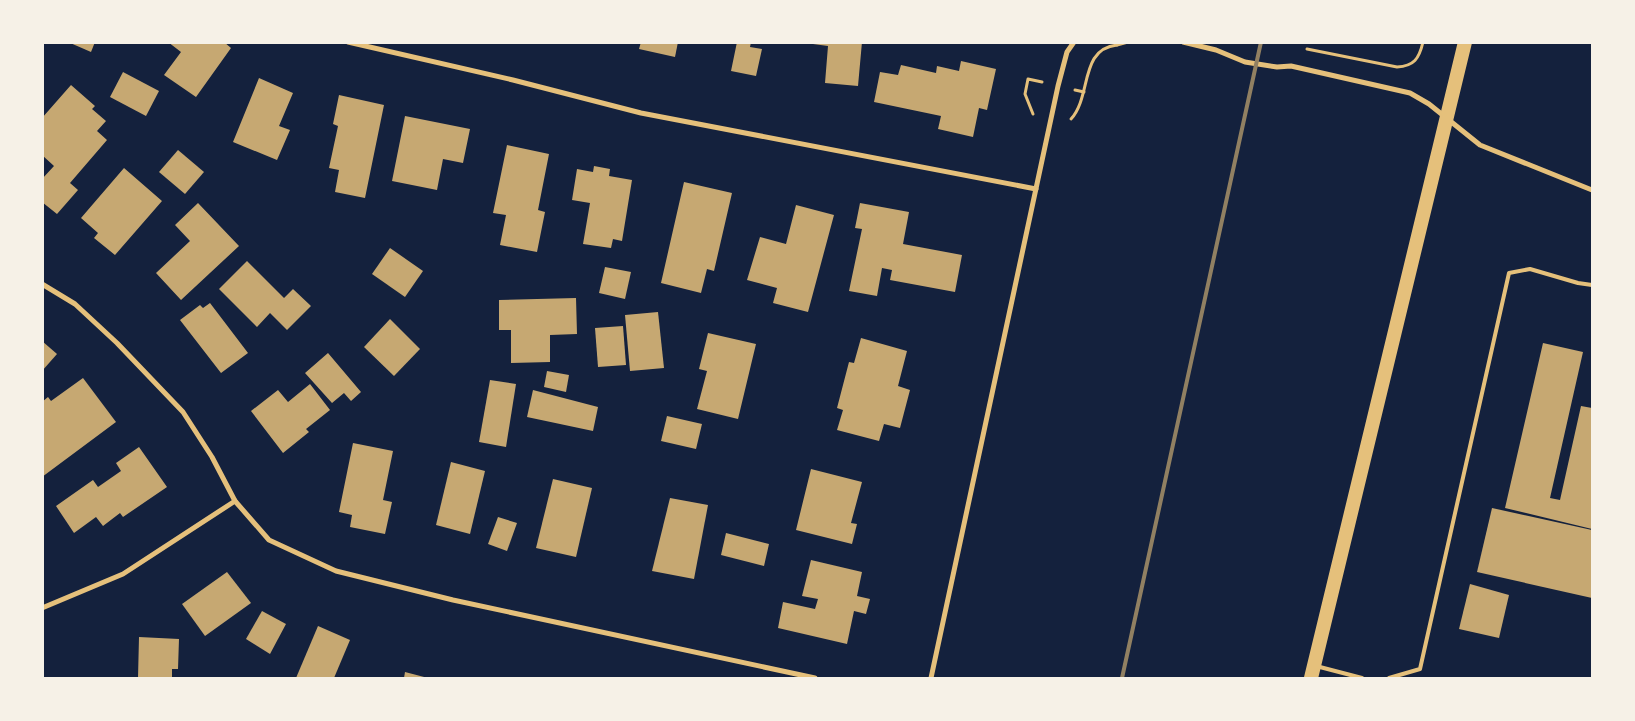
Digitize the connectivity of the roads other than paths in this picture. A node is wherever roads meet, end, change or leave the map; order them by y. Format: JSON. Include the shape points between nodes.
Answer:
{"nodes":[{"id":1,"x":348,"y":42,"type":"edge"},
{"id":2,"x":1074,"y":42,"type":"edge"},
{"id":3,"x":1182,"y":42,"type":"edge"},
{"id":4,"x":1465,"y":42,"type":"edge"},
{"id":5,"x":1447,"y":119,"type":"junction"},
{"id":6,"x":1036,"y":189,"type":"junction"},
{"id":7,"x":1592,"y":190,"type":"edge"},
{"id":8,"x":42,"y":284,"type":"edge"},
{"id":9,"x":1592,"y":285,"type":"edge"},
{"id":10,"x":235,"y":501,"type":"junction"},
{"id":11,"x":42,"y":608,"type":"edge"},
{"id":12,"x":1312,"y":672,"type":"edge"},
{"id":13,"x":815,"y":678,"type":"edge"},
{"id":14,"x":931,"y":678,"type":"edge"},
{"id":15,"x":1362,"y":678,"type":"edge"},
{"id":16,"x":1389,"y":678,"type":"edge"}],
"edges":[{"from":1,"to":6,"type":"street","via":[[641,113]]},
{"from":2,"to":6,"type":"street","via":[[1067,52],[1058,86]]},
{"from":3,"to":5,"type":"street","via":[[1216,50],[1245,62],[1291,66],[1410,93]]},
{"from":4,"to":5,"type":"highway"},
{"from":5,"to":7,"type":"street","via":[[1484,146]]},
{"from":5,"to":12,"type":"highway"},
{"from":6,"to":14,"type":"street"},
{"from":8,"to":10,"type":"street","via":[[75,304],[183,412],[212,456]]},
{"from":9,"to":16,"type":"lane","via":[[1530,269],[1509,273],[1420,669]]},
{"from":10,"to":11,"type":"street","via":[[123,574]]},
{"from":10,"to":13,"type":"street","via":[[269,540],[336,571],[453,600]]},
{"from":12,"to":15,"type":"lane"}]}
